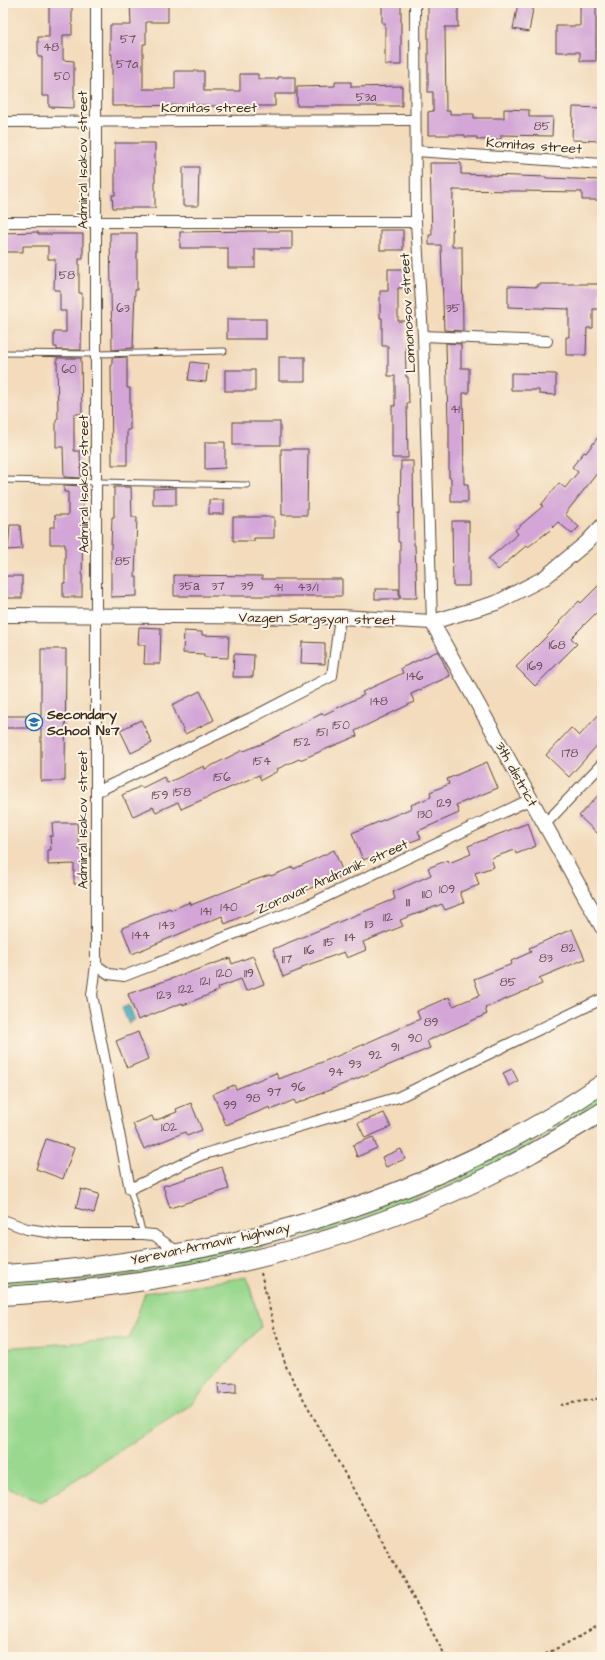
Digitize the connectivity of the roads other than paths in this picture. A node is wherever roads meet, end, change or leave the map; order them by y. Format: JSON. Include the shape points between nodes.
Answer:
{"nodes":[{"id":1,"x":96,"y":3,"type":"edge"},
{"id":2,"x":415,"y":3,"type":"edge"},
{"id":3,"x":415,"y":120,"type":"junction"},
{"id":4,"x":95,"y":121,"type":"junction"},
{"id":5,"x":3,"y":122,"type":"edge"},
{"id":6,"x":416,"y":151,"type":"junction"},
{"id":7,"x":602,"y":164,"type":"edge"},
{"id":8,"x":3,"y":222,"type":"edge"},
{"id":9,"x":97,"y":222,"type":"junction"},
{"id":10,"x":416,"y":222,"type":"junction"},
{"id":11,"x":423,"y":336,"type":"junction"},
{"id":12,"x":547,"y":341,"type":"dead end"},
{"id":13,"x":224,"y":351,"type":"dead end"},
{"id":14,"x":3,"y":353,"type":"edge"},
{"id":15,"x":97,"y":354,"type":"junction"},
{"id":16,"x":3,"y":480,"type":"edge"},
{"id":17,"x":97,"y":483,"type":"junction"},
{"id":18,"x":247,"y":485,"type":"dead end"},
{"id":19,"x":602,"y":526,"type":"edge"},
{"id":20,"x":3,"y":615,"type":"edge"},
{"id":21,"x":96,"y":615,"type":"junction"},
{"id":22,"x":340,"y":617,"type":"junction"},
{"id":23,"x":432,"y":622,"type":"junction"},
{"id":24,"x":602,"y":764,"type":"edge"},
{"id":25,"x":96,"y":792,"type":"junction"},
{"id":26,"x":531,"y":799,"type":"junction"},
{"id":27,"x":545,"y":824,"type":"junction"},
{"id":28,"x":602,"y":927,"type":"edge"},
{"id":29,"x":96,"y":965,"type":"junction"},
{"id":30,"x":602,"y":999,"type":"edge"},
{"id":31,"x":602,"y":1079,"type":"edge"},
{"id":32,"x":602,"y":1084,"type":"edge"},
{"id":33,"x":574,"y":1104,"type":"junction"},
{"id":34,"x":602,"y":1112,"type":"edge"},
{"id":35,"x":130,"y":1189,"type":"junction"},
{"id":36,"x":3,"y":1220,"type":"edge"},
{"id":37,"x":143,"y":1234,"type":"junction"},
{"id":38,"x":179,"y":1253,"type":"junction"},
{"id":39,"x":3,"y":1274,"type":"edge"},
{"id":40,"x":3,"y":1296,"type":"edge"}],
"edges":[{"from":1,"to":4,"type":"street","name":"Admiral Isakov street"},
{"from":2,"to":3,"type":"street","name":"Lomonosov street"},
{"from":3,"to":4,"type":"street","name":"Komitas street"},
{"from":3,"to":6,"type":"street","name":"Lomonosov street"},
{"from":4,"to":5,"type":"street","name":"Komitas street"},
{"from":4,"to":9,"type":"street","name":"Admiral Isakov street"},
{"from":6,"to":7,"type":"street","name":"Komitas street"},
{"from":6,"to":10,"type":"street","name":"Lomonosov street"},
{"from":8,"to":9,"type":"street"},
{"from":9,"to":10,"type":"street"},
{"from":9,"to":15,"type":"street","name":"Admiral Isakov street"},
{"from":10,"to":11,"type":"street","name":"Lomonosov street"},
{"from":11,"to":12,"type":"street"},
{"from":11,"to":23,"type":"street","name":"Lomonosov street"},
{"from":13,"to":15,"type":"lane"},
{"from":14,"to":15,"type":"lane"},
{"from":15,"to":17,"type":"street","name":"Admiral Isakov street"},
{"from":16,"to":17,"type":"lane"},
{"from":17,"to":18,"type":"lane"},
{"from":17,"to":21,"type":"street","name":"Admiral Isakov street"},
{"from":19,"to":23,"type":"street","name":"Vazgen Sargsyan street","via":[[544,578],[496,603]]},
{"from":20,"to":21,"type":"street","name":"Vazgen Sargsyan street"},
{"from":21,"to":22,"type":"street","name":"Vazgen Sargsyan street"},
{"from":21,"to":25,"type":"street","name":"Admiral Isakov street"},
{"from":22,"to":23,"type":"street","name":"Vazgen Sargsyan street"},
{"from":22,"to":25,"type":"street","via":[[332,676]]},
{"from":23,"to":26,"type":"street","name":"3th district"},
{"from":24,"to":27,"type":"street"},
{"from":25,"to":29,"type":"street","name":"Admiral Isakov street"},
{"from":26,"to":27,"type":"street","name":"3th district"},
{"from":26,"to":29,"type":"street","name":"Zoravar Andranik street","via":[[304,907],[131,974],[109,974]]},
{"from":27,"to":28,"type":"street","name":"3th district"},
{"from":29,"to":35,"type":"street","name":"Admiral Isakov street","via":[[92,995]]},
{"from":30,"to":35,"type":"street","via":[[399,1097],[201,1154]]},
{"from":31,"to":33,"type":"highway"},
{"from":32,"to":33,"type":"highway","name":"Yerevan-Armavir highway"},
{"from":33,"to":38,"type":"highway","name":"Yerevan-Armavir highway","via":[[492,1149],[393,1193],[278,1231]]},
{"from":34,"to":40,"type":"highway","name":"Yerevan-Armavir highway","via":[[518,1162],[466,1187],[372,1225],[258,1258],[139,1283],[57,1293]]},
{"from":35,"to":37,"type":"lane"},
{"from":36,"to":37,"type":"street","via":[[27,1229],[61,1234]]},
{"from":37,"to":38,"type":"street","via":[[154,1236]]},
{"from":38,"to":39,"type":"highway","name":"Yerevan-Armavir highway","via":[[83,1267]]}]}
